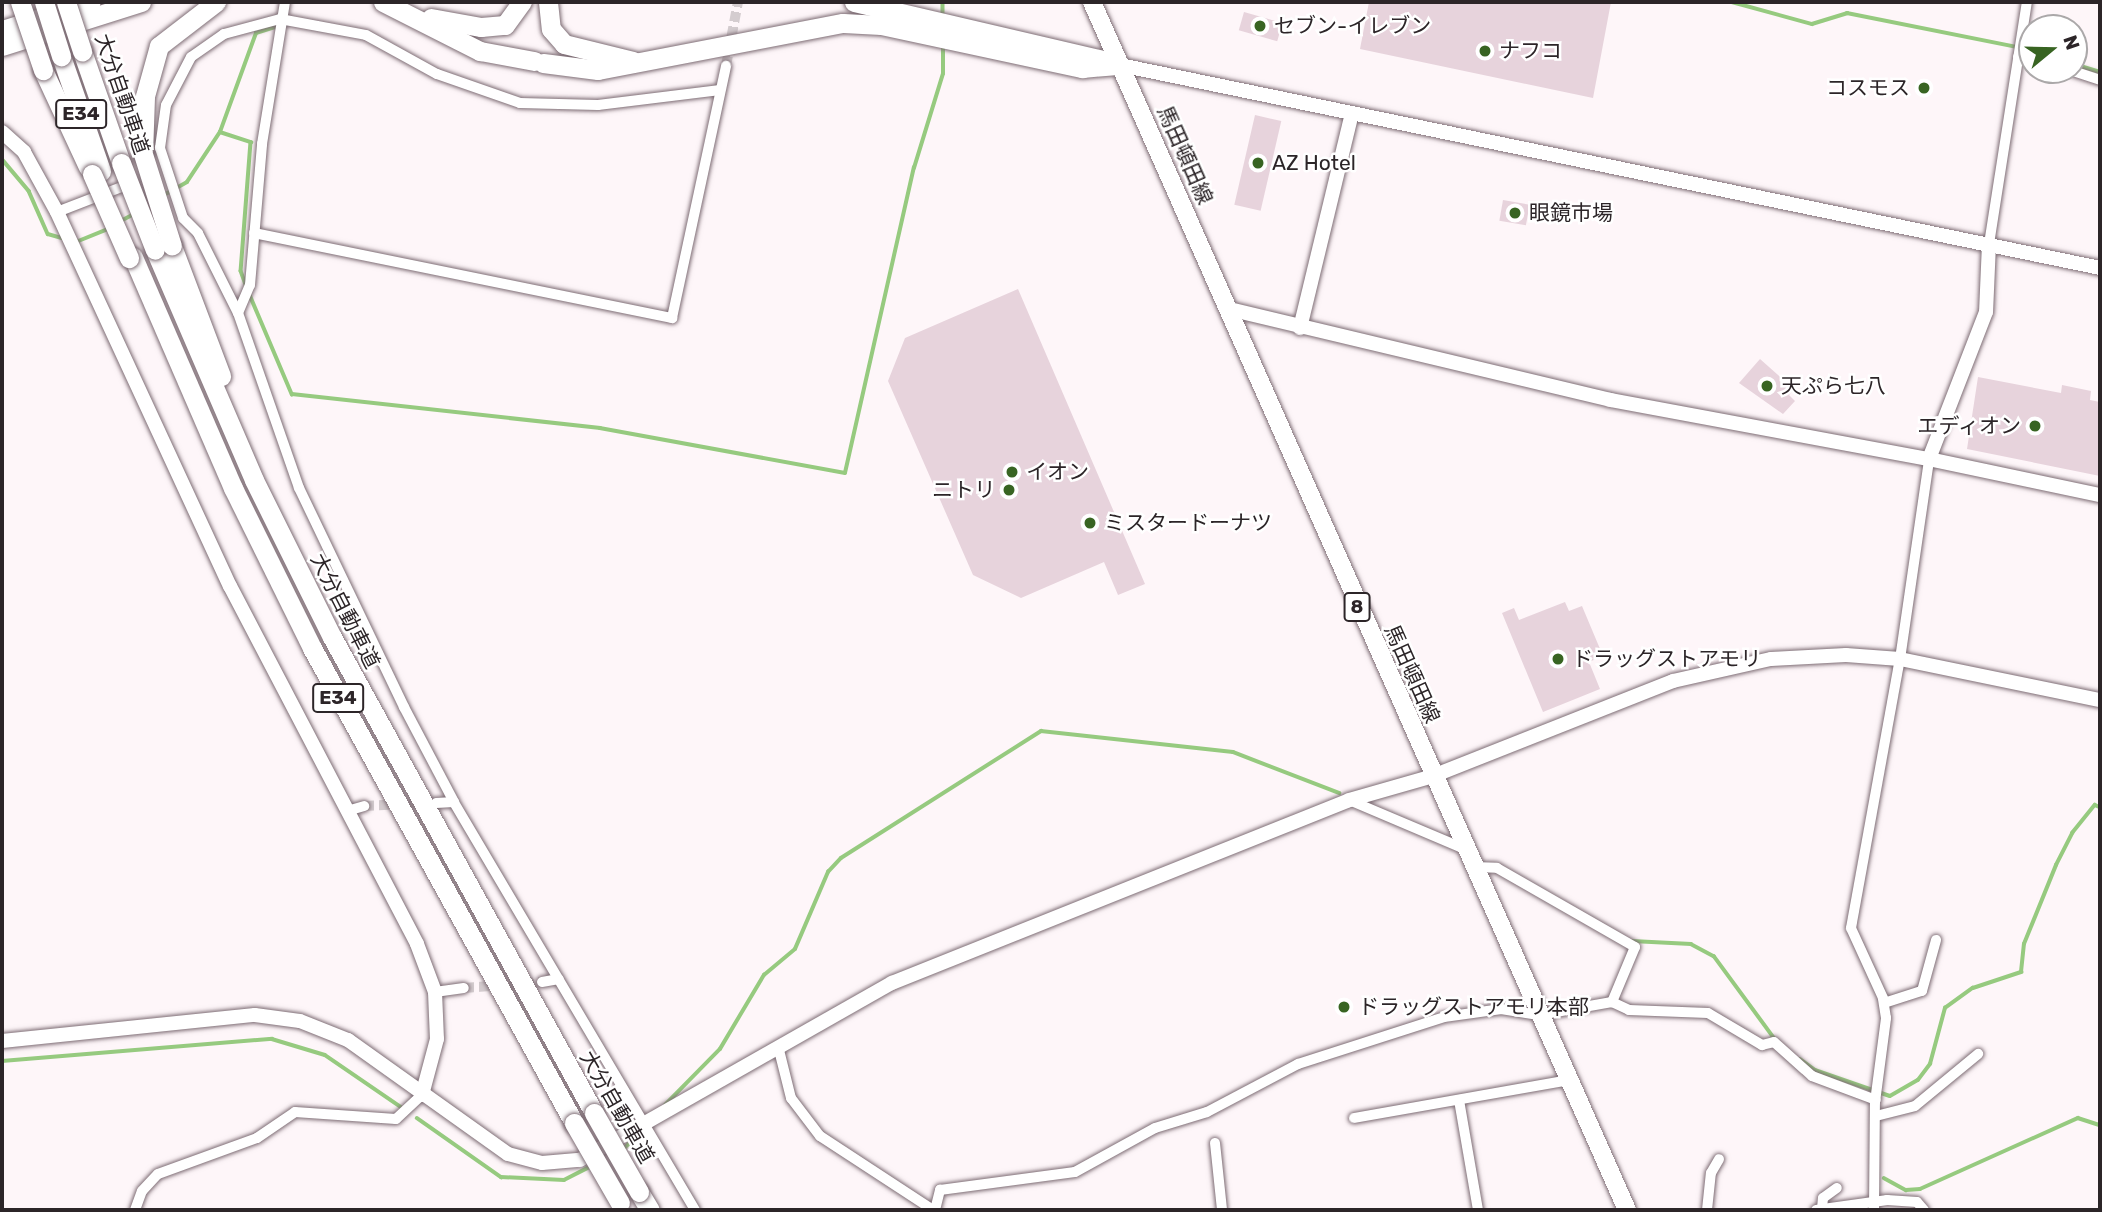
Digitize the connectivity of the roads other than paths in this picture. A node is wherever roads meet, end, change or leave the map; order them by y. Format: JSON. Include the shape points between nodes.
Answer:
{"nodes":[{"id":1,"x":20,"y":2,"type":"edge"},
{"id":2,"x":44,"y":2,"type":"edge"},
{"id":3,"x":66,"y":2,"type":"edge"},
{"id":4,"x":91,"y":2,"type":"edge"},
{"id":5,"x":141,"y":2,"type":"edge"},
{"id":6,"x":216,"y":2,"type":"edge"},
{"id":7,"x":285,"y":2,"type":"edge"},
{"id":8,"x":383,"y":2,"type":"edge"},
{"id":9,"x":522,"y":2,"type":"edge"},
{"id":10,"x":548,"y":2,"type":"edge"},
{"id":11,"x":854,"y":2,"type":"edge"},
{"id":12,"x":1092,"y":2,"type":"edge"},
{"id":13,"x":414,"y":15,"type":"junction"},
{"id":14,"x":280,"y":19,"type":"junction"},
{"id":15,"x":2,"y":30,"type":"edge"},
{"id":16,"x":2,"y":46,"type":"edge"},
{"id":17,"x":2018,"y":57,"type":"edge"},
{"id":18,"x":644,"y":63,"type":"junction"},
{"id":19,"x":1120,"y":65,"type":"junction"},
{"id":20,"x":726,"y":66,"type":"tunnel mouth"},
{"id":21,"x":720,"y":90,"type":"junction"},
{"id":22,"x":1352,"y":113,"type":"junction"},
{"id":23,"x":2,"y":132,"type":"edge"},
{"id":24,"x":164,"y":171,"type":"junction"},
{"id":25,"x":96,"y":172,"type":"junction"},
{"id":26,"x":57,"y":212,"type":"junction"},
{"id":27,"x":254,"y":233,"type":"junction"},
{"id":28,"x":1989,"y":244,"type":"junction"},
{"id":29,"x":164,"y":248,"type":"junction"},
{"id":30,"x":2100,"y":268,"type":"edge"},
{"id":31,"x":1229,"y":309,"type":"junction"},
{"id":32,"x":238,"y":313,"type":"junction"},
{"id":33,"x":1300,"y":328,"type":"junction"},
{"id":34,"x":1929,"y":459,"type":"junction"},
{"id":35,"x":2100,"y":495,"type":"edge"},
{"id":36,"x":1900,"y":659,"type":"junction"},
{"id":37,"x":2100,"y":700,"type":"edge"},
{"id":38,"x":1433,"y":776,"type":"junction"},
{"id":39,"x":1349,"y":800,"type":"junction"},
{"id":40,"x":454,"y":802,"type":"junction"},
{"id":41,"x":436,"y":803,"type":"tunnel mouth"},
{"id":42,"x":364,"y":806,"type":"tunnel mouth"},
{"id":43,"x":347,"y":811,"type":"junction"},
{"id":44,"x":1465,"y":849,"type":"junction"},
{"id":45,"x":1473,"y":867,"type":"junction"},
{"id":46,"x":1936,"y":940,"type":"dead end"},
{"id":47,"x":559,"y":979,"type":"junction"},
{"id":48,"x":542,"y":982,"type":"tunnel mouth"},
{"id":49,"x":464,"y":988,"type":"tunnel mouth"},
{"id":50,"x":435,"y":992,"type":"junction"},
{"id":51,"x":1612,"y":1002,"type":"junction"},
{"id":52,"x":1884,"y":1003,"type":"junction"},
{"id":53,"x":1539,"y":1015,"type":"junction"},
{"id":54,"x":2,"y":1041,"type":"edge"},
{"id":55,"x":778,"y":1046,"type":"junction"},
{"id":56,"x":1978,"y":1054,"type":"dead end"},
{"id":57,"x":1569,"y":1080,"type":"junction"},
{"id":58,"x":422,"y":1095,"type":"junction"},
{"id":59,"x":1877,"y":1095,"type":"junction"},
{"id":60,"x":1459,"y":1100,"type":"junction"},
{"id":61,"x":1875,"y":1116,"type":"junction"},
{"id":62,"x":1354,"y":1118,"type":"dead end"},
{"id":63,"x":648,"y":1124,"type":"junction"},
{"id":64,"x":1215,"y":1143,"type":"dead end"},
{"id":65,"x":1719,"y":1159,"type":"dead end"},
{"id":66,"x":1837,"y":1188,"type":"dead end"},
{"id":67,"x":1876,"y":1206,"type":"edge"},
{"id":68,"x":622,"y":1207,"type":"edge"},
{"id":69,"x":135,"y":1210,"type":"edge"},
{"id":70,"x":650,"y":1210,"type":"edge"},
{"id":71,"x":695,"y":1210,"type":"edge"},
{"id":72,"x":934,"y":1210,"type":"edge"},
{"id":73,"x":1222,"y":1210,"type":"edge"},
{"id":74,"x":1478,"y":1210,"type":"edge"},
{"id":75,"x":1626,"y":1210,"type":"edge"},
{"id":76,"x":1707,"y":1210,"type":"edge"},
{"id":77,"x":1819,"y":1210,"type":"edge"},
{"id":78,"x":1924,"y":1210,"type":"edge"}],
"edges":[{"from":1,"to":25,"type":"highway","bridge":true,"via":[[43,70]]},
{"from":2,"to":25,"type":"highway","number":"E34","bridge":true},
{"from":3,"to":29,"type":"highway","name":"大分自動車道","number":"E34","bridge":true,"via":[[121,163]]},
{"from":4,"to":15,"type":"highway"},
{"from":5,"to":16,"type":"highway"},
{"from":6,"to":29,"type":"highway","bridge":true,"via":[[159,46],[145,96],[144,154]]},
{"from":7,"to":14,"type":"street"},
{"from":8,"to":13,"type":"highway"},
{"from":9,"to":13,"type":"highway","via":[[505,24],[481,27]]},
{"from":10,"to":18,"type":"highway","via":[[551,29],[564,44]]},
{"from":11,"to":19,"type":"highway"},
{"from":12,"to":19,"type":"main road","name":"馬田頓田線","number":"8"},
{"from":13,"to":18,"type":"highway","via":[[480,51],[598,70]]},
{"from":14,"to":21,"type":"street","via":[[366,35],[437,74],[520,103],[598,105]]},
{"from":14,"to":24,"type":"street","via":[[224,34],[191,57],[166,105],[160,148]]},
{"from":14,"to":27,"type":"street"},
{"from":17,"to":28,"type":"street"},
{"from":18,"to":19,"type":"highway","via":[[843,23],[881,25],[1082,68]]},
{"from":19,"to":22,"type":"street"},
{"from":19,"to":31,"type":"main road","name":"馬田頓田線","number":"8"},
{"from":20,"to":21,"type":"street"},
{"from":21,"to":27,"type":"street","via":[[671,318]]},
{"from":22,"to":28,"type":"street"},
{"from":22,"to":33,"type":"street"},
{"from":23,"to":26,"type":"street","via":[[24,152]]},
{"from":24,"to":26,"type":"street"},
{"from":24,"to":32,"type":"street","via":[[183,218],[198,233]]},
{"from":25,"to":68,"type":"highway","number":"E34","bridge":true,"via":[[233,488],[312,648]]},
{"from":26,"to":43,"type":"street","via":[[230,586]]},
{"from":27,"to":32,"type":"street","via":[[250,285]]},
{"from":28,"to":30,"type":"street"},
{"from":28,"to":34,"type":"street","via":[[1986,312]]},
{"from":29,"to":70,"type":"highway","name":"大分自動車道","number":"E34","bridge":true,"via":[[254,480],[332,637]]},
{"from":31,"to":33,"type":"street"},
{"from":31,"to":38,"type":"main road","name":"馬田頓田線","number":"8"},
{"from":32,"to":40,"type":"street","via":[[299,488]]},
{"from":33,"to":34,"type":"street","via":[[1610,400]]},
{"from":34,"to":35,"type":"street"},
{"from":34,"to":36,"type":"street"},
{"from":36,"to":37,"type":"street"},
{"from":36,"to":38,"type":"street","via":[[1814,656],[1718,669],[1673,681]]},
{"from":36,"to":52,"type":"street","via":[[1851,928]]},
{"from":38,"to":39,"type":"street"},
{"from":38,"to":44,"type":"main road","name":"馬田頓田線","number":"8"},
{"from":39,"to":44,"type":"street"},
{"from":39,"to":55,"type":"street","via":[[892,982]]},
{"from":40,"to":41,"type":"street"},
{"from":40,"to":47,"type":"street"},
{"from":42,"to":43,"type":"street"},
{"from":43,"to":50,"type":"street","via":[[417,944]]},
{"from":44,"to":45,"type":"main road","name":"馬田頓田線","number":"8"},
{"from":45,"to":51,"type":"street","via":[[1497,868],[1635,947]]},
{"from":45,"to":53,"type":"main road","name":"馬田頓田線","number":"8"},
{"from":46,"to":52,"type":"street","via":[[1922,991]]},
{"from":47,"to":48,"type":"street"},
{"from":47,"to":63,"type":"street"},
{"from":49,"to":50,"type":"street"},
{"from":50,"to":58,"type":"street","via":[[437,1039]]},
{"from":51,"to":53,"type":"street"},
{"from":51,"to":59,"type":"street","via":[[1629,1010],[1708,1013],[1762,1045],[1774,1042],[1812,1076]]},
{"from":52,"to":59,"type":"street"},
{"from":53,"to":57,"type":"main road","name":"馬田頓田線","number":"8"},
{"from":53,"to":72,"type":"street","via":[[1501,1009],[1444,1017],[1298,1064],[1207,1112],[1154,1128],[1075,1172],[940,1190]]},
{"from":54,"to":58,"type":"street","via":[[266,1016],[300,1021],[348,1040]]},
{"from":55,"to":63,"type":"street"},
{"from":55,"to":72,"type":"street","via":[[791,1098],[820,1136]]},
{"from":56,"to":61,"type":"street","via":[[1915,1106]]},
{"from":57,"to":60,"type":"street"},
{"from":57,"to":75,"type":"main road","name":"馬田頓田線","number":"8"},
{"from":58,"to":63,"type":"street","via":[[508,1153],[542,1163],[580,1160]]},
{"from":58,"to":69,"type":"street","via":[[396,1119],[295,1112],[257,1138],[158,1174],[142,1191]]},
{"from":59,"to":61,"type":"street"},
{"from":60,"to":62,"type":"street"},
{"from":60,"to":74,"type":"street"},
{"from":61,"to":67,"type":"street"},
{"from":63,"to":71,"type":"street"},
{"from":64,"to":73,"type":"street"},
{"from":65,"to":76,"type":"street","via":[[1711,1173]]},
{"from":66,"to":77,"type":"street","via":[[1823,1198]]},
{"from":67,"to":77,"type":"street"},
{"from":67,"to":78,"type":"street","via":[[1917,1202]]}]}
